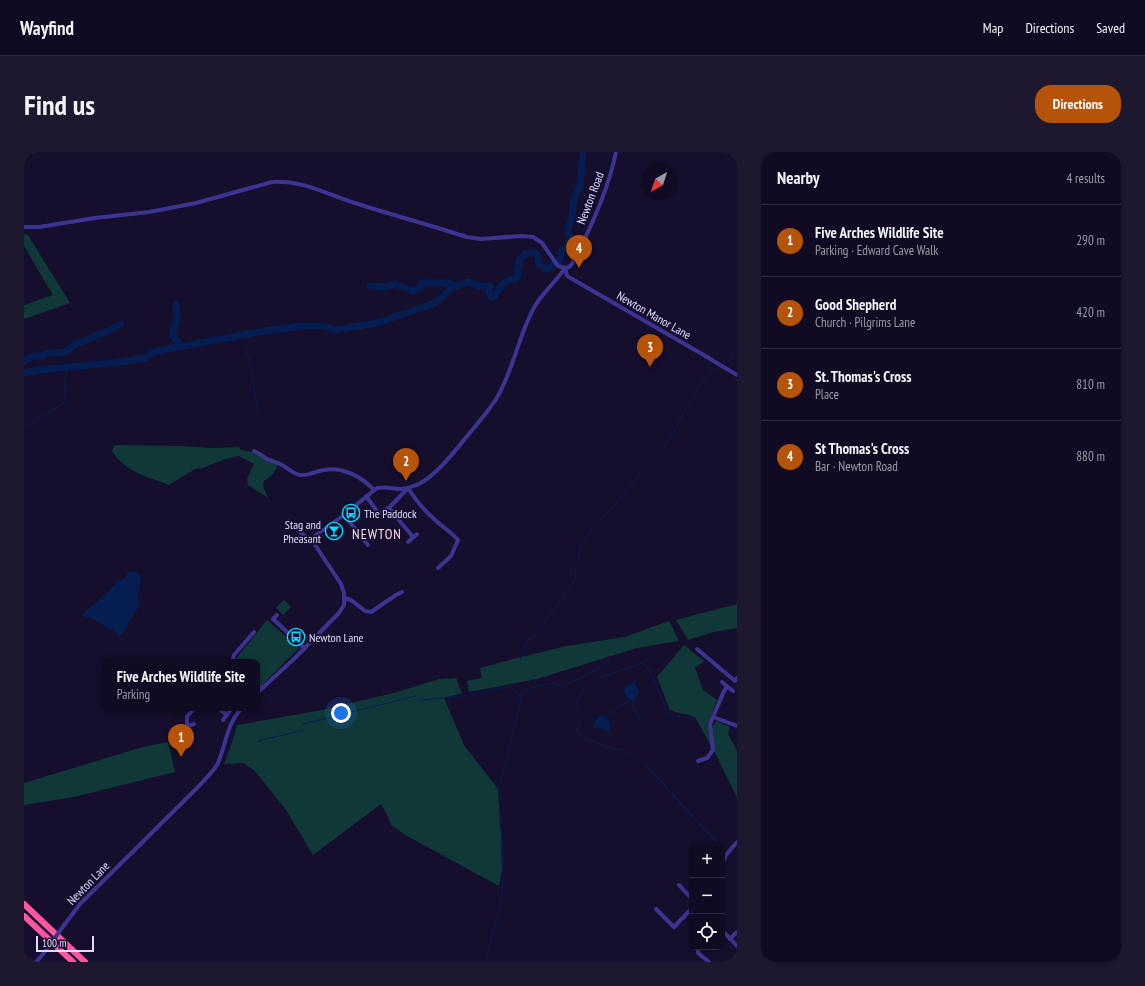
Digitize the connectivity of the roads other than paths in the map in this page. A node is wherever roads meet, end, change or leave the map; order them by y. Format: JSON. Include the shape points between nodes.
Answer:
{"nodes":[{"id":1,"x":616,"y":152,"type":"edge"},
{"id":2,"x":24,"y":227,"type":"edge"},
{"id":3,"x":565,"y":268,"type":"junction"},
{"id":4,"x":737,"y":376,"type":"edge"},
{"id":5,"x":254,"y":451,"type":"dead end"},
{"id":6,"x":408,"y":488,"type":"junction"},
{"id":7,"x":374,"y":490,"type":"junction"},
{"id":8,"x":366,"y":496,"type":"junction"},
{"id":9,"x":389,"y":508,"type":"junction"},
{"id":10,"x":344,"y":515,"type":"junction"},
{"id":11,"x":288,"y":521,"type":"dead end"},
{"id":12,"x":313,"y":538,"type":"junction"},
{"id":13,"x":408,"y":542,"type":"dead end"},
{"id":14,"x":368,"y":545,"type":"dead end"},
{"id":15,"x":438,"y":568,"type":"dead end"},
{"id":16,"x":402,"y":592,"type":"dead end"},
{"id":17,"x":345,"y":598,"type":"junction"},
{"id":18,"x":277,"y":615,"type":"dead end"},
{"id":19,"x":254,"y":632,"type":"dead end"},
{"id":20,"x":304,"y":648,"type":"junction"},
{"id":21,"x":697,"y":649,"type":"dead end"},
{"id":22,"x":233,"y":659,"type":"edge"},
{"id":23,"x":736,"y":681,"type":"edge"},
{"id":24,"x":722,"y":682,"type":"dead end"},
{"id":25,"x":727,"y":687,"type":"junction"},
{"id":26,"x":262,"y":688,"type":"edge"},
{"id":27,"x":733,"y":691,"type":"dead end"},
{"id":28,"x":192,"y":711,"type":"edge"},
{"id":29,"x":222,"y":711,"type":"edge"},
{"id":30,"x":230,"y":711,"type":"edge"},
{"id":31,"x":239,"y":711,"type":"edge"},
{"id":32,"x":227,"y":715,"type":"junction"},
{"id":33,"x":713,"y":718,"type":"junction"},
{"id":34,"x":223,"y":720,"type":"dead end"},
{"id":35,"x":194,"y":724,"type":"dead end"},
{"id":36,"x":187,"y":726,"type":"junction"},
{"id":37,"x":737,"y":726,"type":"edge"},
{"id":38,"x":178,"y":729,"type":"dead end"},
{"id":39,"x":698,"y":761,"type":"dead end"},
{"id":40,"x":737,"y":842,"type":"edge"},
{"id":41,"x":725,"y":858,"type":"edge"},
{"id":42,"x":679,"y":885,"type":"dead end"},
{"id":43,"x":689,"y":896,"type":"edge"},
{"id":44,"x":24,"y":904,"type":"edge"},
{"id":45,"x":656,"y":909,"type":"dead end"},
{"id":46,"x":689,"y":911,"type":"edge"},
{"id":47,"x":24,"y":916,"type":"edge"},
{"id":48,"x":737,"y":932,"type":"edge"},
{"id":49,"x":725,"y":933,"type":"edge"},
{"id":50,"x":730,"y":939,"type":"junction"},
{"id":51,"x":737,"y":946,"type":"edge"},
{"id":52,"x":698,"y":950,"type":"edge"},
{"id":53,"x":36,"y":962,"type":"edge"},
{"id":54,"x":73,"y":962,"type":"edge"},
{"id":55,"x":86,"y":962,"type":"edge"},
{"id":56,"x":709,"y":962,"type":"edge"}],
"edges":[{"from":1,"to":3,"type":"street","name":"Newton Road","via":[[601,202],[572,264]]},
{"from":2,"to":3,"type":"street","name":"Newton Manor Lane","via":[[149,212],[285,181],[307,185],[354,203],[467,237],[533,237],[542,243],[558,266]]},
{"from":3,"to":4,"type":"street","name":"Newton Manor Lane","via":[[567,276]]},
{"from":3,"to":6,"type":"street","name":"Newton Road","via":[[535,306],[496,400],[437,470],[426,480]]},
{"from":5,"to":7,"type":"street","via":[[296,474],[304,475],[325,470],[341,471],[363,480]]},
{"from":6,"to":7,"type":"street","via":[[382,487]]},
{"from":6,"to":9,"type":"street"},
{"from":6,"to":15,"type":"street","via":[[426,512],[458,540],[451,556]]},
{"from":7,"to":8,"type":"street"},
{"from":8,"to":9,"type":"street","via":[[379,514]]},
{"from":8,"to":10,"type":"street"},
{"from":9,"to":13,"type":"street","via":[[415,535]]},
{"from":10,"to":12,"type":"street"},
{"from":10,"to":14,"type":"street"},
{"from":11,"to":12,"type":"street","via":[[306,537]]},
{"from":12,"to":17,"type":"street","via":[[341,584]]},
{"from":16,"to":17,"type":"street","via":[[371,612]]},
{"from":17,"to":20,"type":"street","via":[[339,612]]},
{"from":18,"to":20,"type":"street","via":[[273,619]]},
{"from":19,"to":22,"type":"street"},
{"from":20,"to":26,"type":"street"},
{"from":21,"to":23,"type":"street"},
{"from":24,"to":25,"type":"street"},
{"from":25,"to":27,"type":"street"},
{"from":25,"to":33,"type":"street"},
{"from":28,"to":36,"type":"street","via":[[187,716]]},
{"from":29,"to":32,"type":"street"},
{"from":30,"to":32,"type":"street"},
{"from":31,"to":53,"type":"street","name":"Newton Lane","bridge":true,"via":[[230,725],[218,763],[212,772],[80,904]]},
{"from":32,"to":34,"type":"street"},
{"from":33,"to":37,"type":"street"},
{"from":33,"to":39,"type":"street","via":[[710,724],[713,750],[707,758]]},
{"from":35,"to":36,"type":"street"},
{"from":36,"to":38,"type":"street"},
{"from":40,"to":41,"type":"street"},
{"from":42,"to":43,"type":"street"},
{"from":44,"to":55,"type":"highway"},
{"from":45,"to":46,"type":"street","via":[[674,927]]},
{"from":47,"to":54,"type":"highway"},
{"from":48,"to":50,"type":"street"},
{"from":49,"to":50,"type":"street"},
{"from":50,"to":51,"type":"street"},
{"from":52,"to":56,"type":"street","via":[[698,953]]}]}
